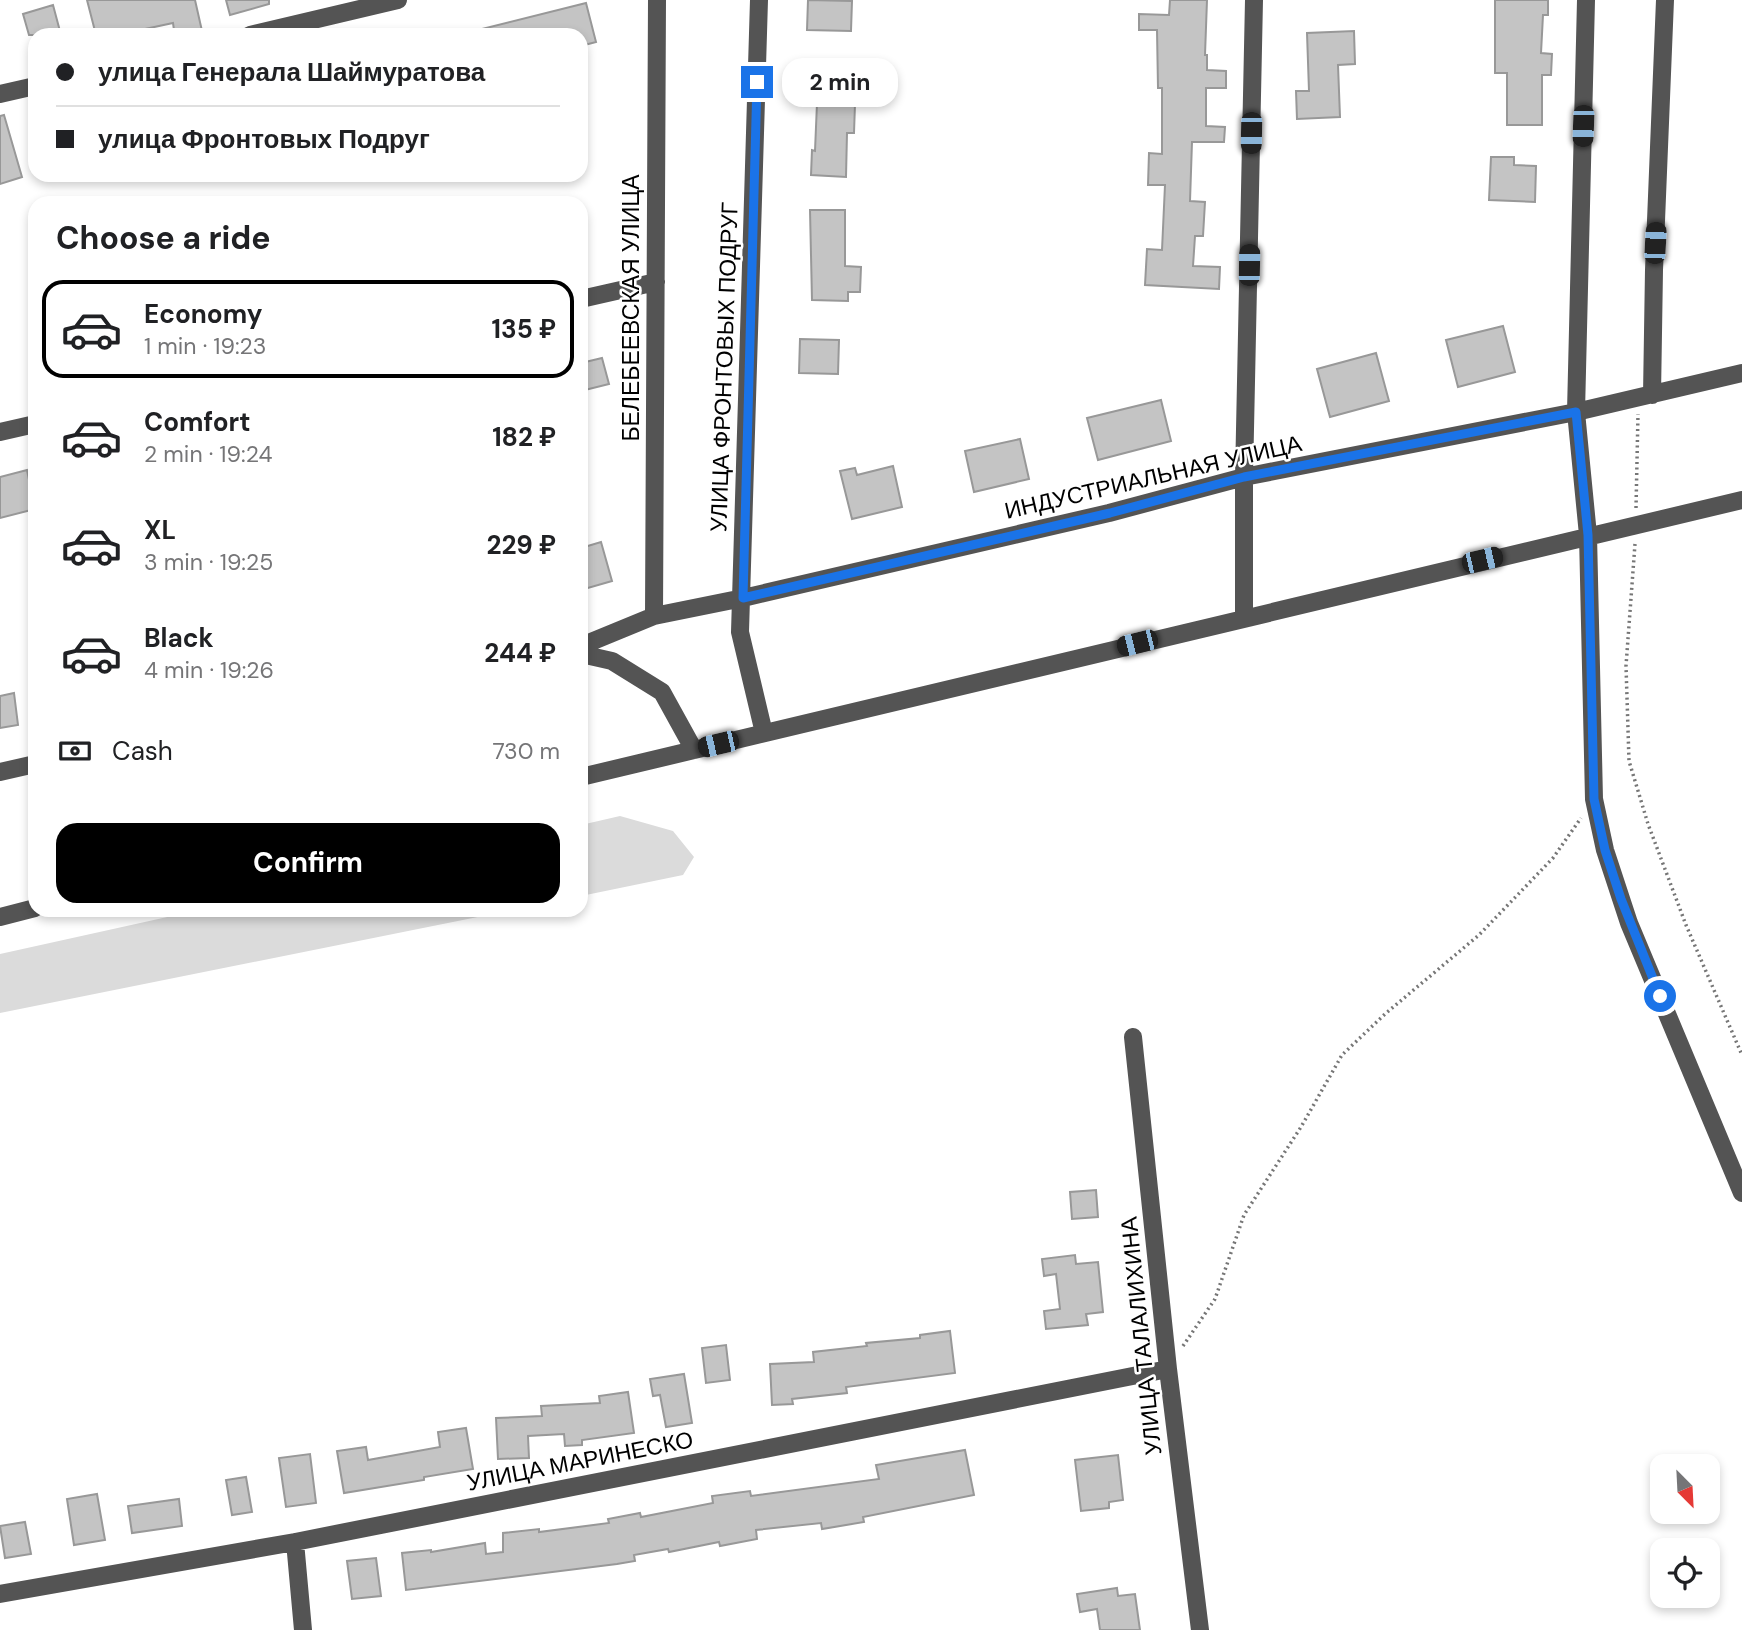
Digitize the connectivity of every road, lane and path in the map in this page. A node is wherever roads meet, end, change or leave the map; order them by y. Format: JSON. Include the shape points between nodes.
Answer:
{"nodes":[{"id":1,"x":398,"y":0,"type":"edge"},
{"id":2,"x":657,"y":0,"type":"edge"},
{"id":3,"x":759,"y":0,"type":"edge"},
{"id":4,"x":1254,"y":0,"type":"edge"},
{"id":5,"x":1586,"y":0,"type":"edge"},
{"id":6,"x":1665,"y":0,"type":"edge"},
{"id":7,"x":280,"y":28,"type":"edge"},
{"id":8,"x":28,"y":88,"type":"edge"},
{"id":9,"x":0,"y":94,"type":"edge"},
{"id":10,"x":656,"y":282,"type":"junction"},
{"id":11,"x":588,"y":297,"type":"edge"},
{"id":12,"x":1742,"y":373,"type":"edge"},
{"id":13,"x":1645,"y":397,"type":"junction"},
{"id":14,"x":1576,"y":412,"type":"junction"},
{"id":15,"x":28,"y":426,"type":"edge"},
{"id":16,"x":0,"y":432,"type":"edge"},
{"id":17,"x":1244,"y":477,"type":"junction"},
{"id":18,"x":1742,"y":499,"type":"edge"},
{"id":19,"x":1636,"y":524,"type":"junction"},
{"id":20,"x":1588,"y":535,"type":"junction"},
{"id":21,"x":743,"y":598,"type":"junction"},
{"id":22,"x":654,"y":616,"type":"junction"},
{"id":23,"x":1244,"y":618,"type":"junction"},
{"id":24,"x":588,"y":643,"type":"edge"},
{"id":25,"x":588,"y":656,"type":"edge"},
{"id":26,"x":764,"y":733,"type":"junction"},
{"id":27,"x":694,"y":750,"type":"junction"},
{"id":28,"x":28,"y":766,"type":"edge"},
{"id":29,"x":0,"y":772,"type":"edge"},
{"id":30,"x":588,"y":775,"type":"edge"},
{"id":31,"x":1594,"y":799,"type":"junction"},
{"id":32,"x":28,"y":910,"type":"edge"},
{"id":33,"x":0,"y":917,"type":"edge"},
{"id":34,"x":1133,"y":1037,"type":"dead end"},
{"id":35,"x":1742,"y":1055,"type":"edge"},
{"id":36,"x":1742,"y":1193,"type":"edge"},
{"id":37,"x":1168,"y":1369,"type":"junction"},
{"id":38,"x":295,"y":1542,"type":"junction"},
{"id":39,"x":0,"y":1594,"type":"edge"},
{"id":40,"x":303,"y":1630,"type":"edge"},
{"id":41,"x":1200,"y":1630,"type":"edge"}],
"edges":[{"from":1,"to":7,"type":"street"},
{"from":2,"to":10,"type":"street","name":"БЕЛЕБЕЕВСКАЯ УЛИЦА"},
{"from":3,"to":21,"type":"street","name":"УЛИЦА ФРОНТОВЫХ ПОДРУГ"},
{"from":4,"to":17,"type":"street"},
{"from":5,"to":14,"type":"street"},
{"from":6,"to":13,"type":"street"},
{"from":8,"to":9,"type":"street"},
{"from":10,"to":11,"type":"street"},
{"from":10,"to":22,"type":"street","name":"БЕЛЕБЕЕВСКАЯ УЛИЦА"},
{"from":12,"to":13,"type":"street","name":"ИНДУСТРИАЛЬНАЯ УЛИЦА"},
{"from":13,"to":14,"type":"street","name":"ИНДУСТРИАЛЬНАЯ УЛИЦА"},
{"from":13,"to":19,"type":"path"},
{"from":14,"to":17,"type":"street","name":"ИНДУСТРИАЛЬНАЯ УЛИЦА"},
{"from":14,"to":20,"type":"street"},
{"from":15,"to":16,"type":"street"},
{"from":17,"to":21,"type":"street","name":"ИНДУСТРИАЛЬНАЯ УЛИЦА","via":[[1110,513]]},
{"from":17,"to":23,"type":"street"},
{"from":18,"to":19,"type":"street"},
{"from":19,"to":20,"type":"street"},
{"from":19,"to":35,"type":"path","via":[[1626,666],[1629,761],[1686,925]]},
{"from":20,"to":23,"type":"street"},
{"from":20,"to":31,"type":"street"},
{"from":21,"to":22,"type":"street","name":"ИНДУСТРИАЛЬНАЯ УЛИЦА"},
{"from":21,"to":26,"type":"street","name":"УЛИЦА ФРОНТОВЫХ ПОДРУГ","via":[[740,632]]},
{"from":22,"to":24,"type":"street","name":"ИНДУСТРИАЛЬНАЯ УЛИЦА"},
{"from":23,"to":26,"type":"street"},
{"from":25,"to":27,"type":"street","via":[[612,661],[662,692]]},
{"from":26,"to":27,"type":"street"},
{"from":27,"to":30,"type":"street"},
{"from":28,"to":29,"type":"street"},
{"from":31,"to":36,"type":"street","via":[[1629,923]]},
{"from":31,"to":37,"type":"path","via":[[1553,858],[1479,935],[1342,1055],[1244,1215],[1215,1299]]},
{"from":32,"to":33,"type":"street"},
{"from":34,"to":37,"type":"street","name":"УЛИЦА ТАЛАЛИХИНА"},
{"from":37,"to":38,"type":"street","name":"УЛИЦА МАРИНЕСКО"},
{"from":37,"to":41,"type":"street","name":"УЛИЦА ТАЛАЛИХИНА"},
{"from":38,"to":39,"type":"street","name":"УЛИЦА МАРИНЕСКО"},
{"from":38,"to":40,"type":"street"}]}
